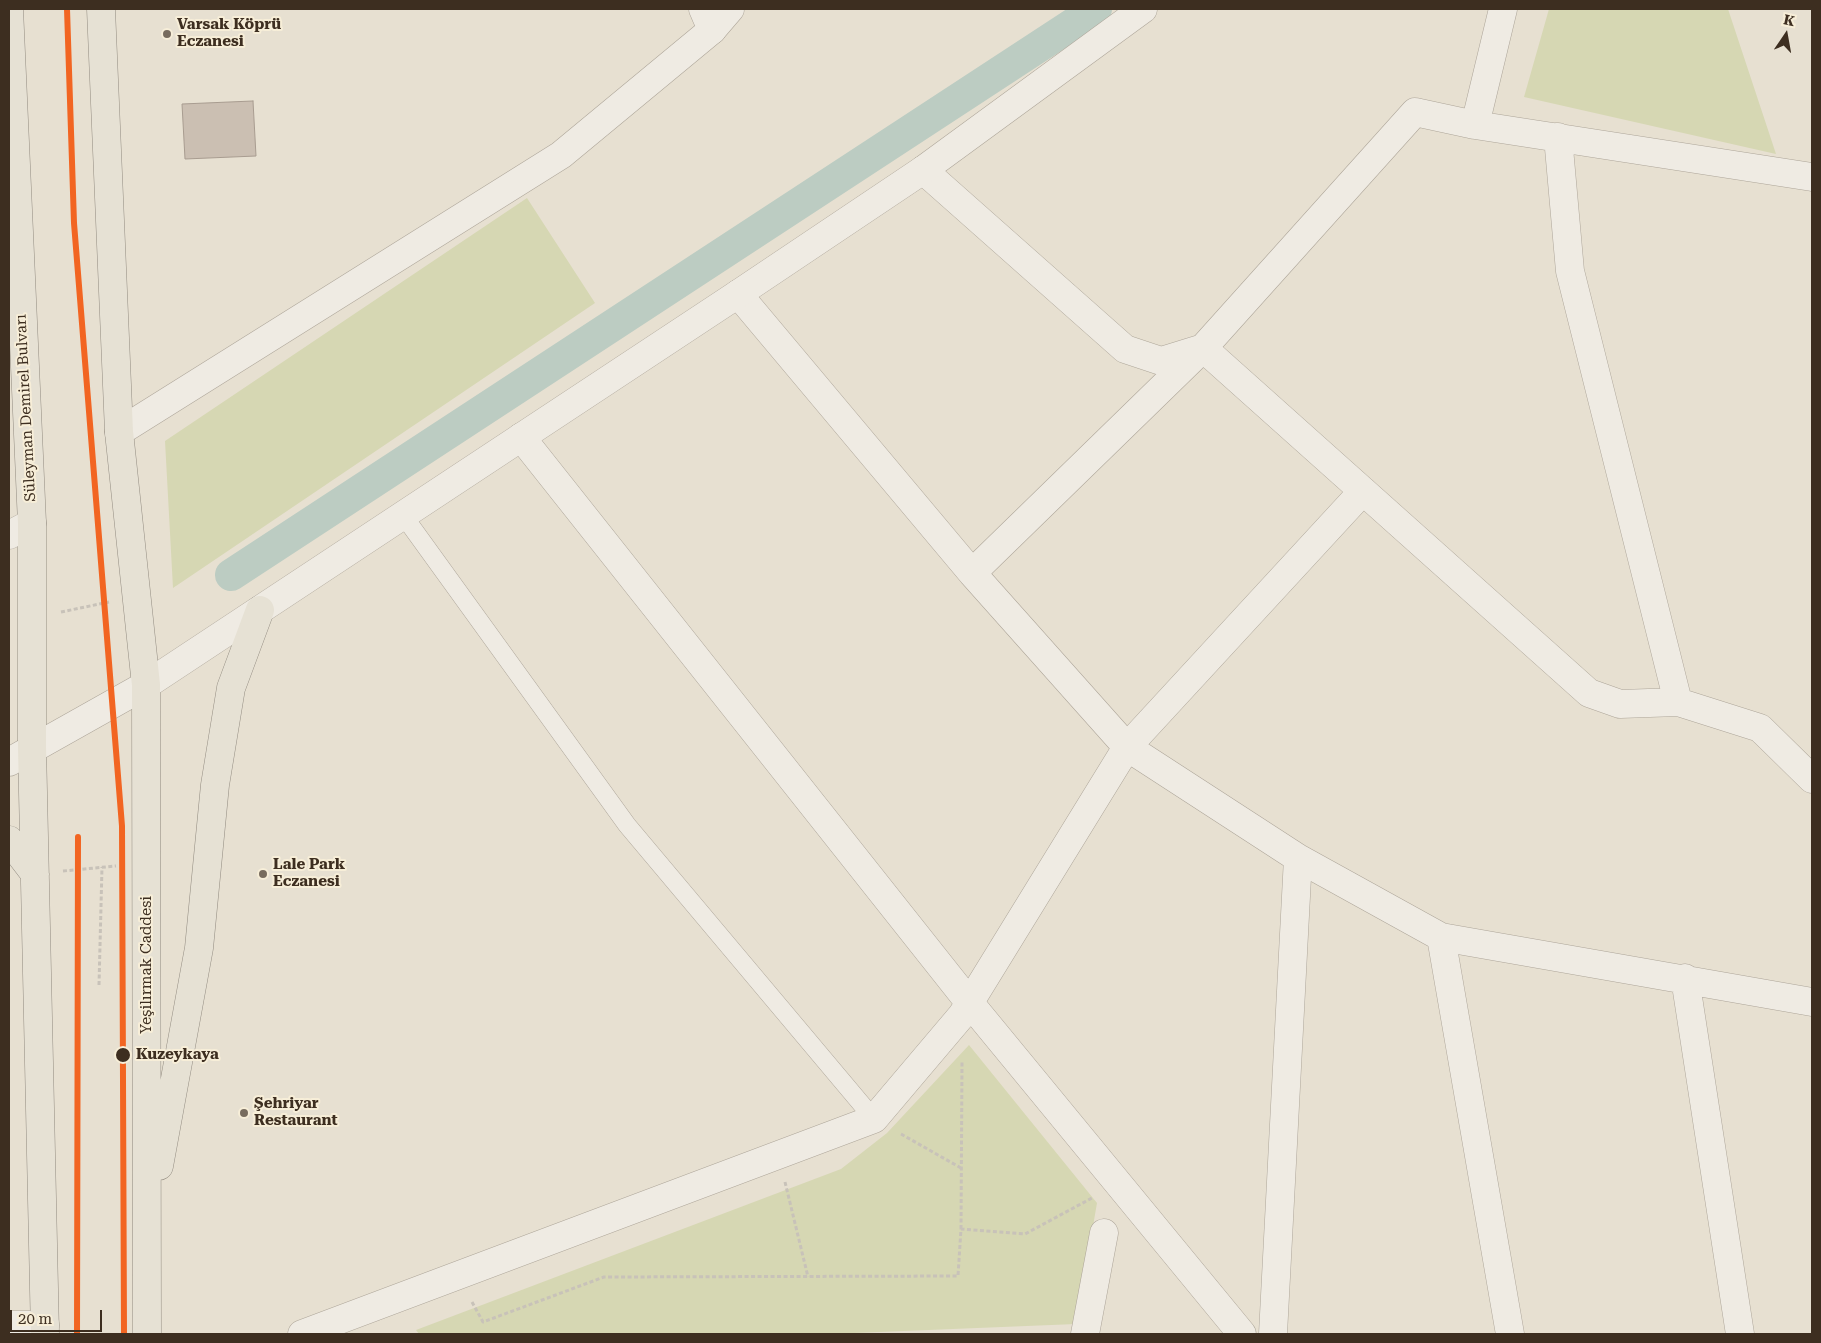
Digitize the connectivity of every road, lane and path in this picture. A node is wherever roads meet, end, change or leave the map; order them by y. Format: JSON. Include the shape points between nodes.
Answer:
{"nodes":[{"id":1,"x":9,"y":9,"type":"edge"},
{"id":2,"x":102,"y":9,"type":"edge"},
{"id":3,"x":730,"y":9,"type":"edge"},
{"id":4,"x":1143,"y":9,"type":"edge"},
{"id":5,"x":1503,"y":9,"type":"edge"},
{"id":6,"x":707,"y":20,"type":"edge"},
{"id":7,"x":9,"y":29,"type":"edge"},
{"id":8,"x":1475,"y":125,"type":"junction"},
{"id":9,"x":1558,"y":137,"type":"junction"},
{"id":10,"x":923,"y":170,"type":"junction"},
{"id":11,"x":1812,"y":177,"type":"edge"},
{"id":12,"x":738,"y":294,"type":"junction"},
{"id":13,"x":1203,"y":348,"type":"junction"},
{"id":14,"x":119,"y":432,"type":"junction"},
{"id":15,"x":521,"y":437,"type":"junction"},
{"id":16,"x":1364,"y":491,"type":"junction"},
{"id":17,"x":403,"y":515,"type":"junction"},
{"id":18,"x":20,"y":529,"type":"edge"},
{"id":19,"x":972,"y":573,"type":"junction"},
{"id":20,"x":137,"y":597,"type":"junction"},
{"id":21,"x":260,"y":610,"type":"junction"},
{"id":22,"x":32,"y":617,"type":"junction"},
{"id":23,"x":146,"y":685,"type":"junction"},
{"id":24,"x":1678,"y":702,"type":"junction"},
{"id":25,"x":32,"y":747,"type":"junction"},
{"id":26,"x":1127,"y":747,"type":"junction"},
{"id":27,"x":9,"y":762,"type":"edge"},
{"id":28,"x":1812,"y":779,"type":"edge"},
{"id":29,"x":9,"y":840,"type":"edge"},
{"id":30,"x":1298,"y":858,"type":"junction"},
{"id":31,"x":146,"y":863,"type":"junction"},
{"id":32,"x":102,"y":867,"type":"junction"},
{"id":33,"x":35,"y":874,"type":"junction"},
{"id":34,"x":1441,"y":937,"type":"junction"},
{"id":35,"x":1685,"y":978,"type":"junction"},
{"id":36,"x":99,"y":985,"type":"dead end"},
{"id":37,"x":1812,"y":1002,"type":"edge"},
{"id":38,"x":966,"y":1009,"type":"junction"},
{"id":39,"x":874,"y":1119,"type":"junction"},
{"id":40,"x":778,"y":1155,"type":"junction"},
{"id":41,"x":961,"y":1168,"type":"junction"},
{"id":42,"x":1119,"y":1184,"type":"junction"},
{"id":43,"x":961,"y":1229,"type":"junction"},
{"id":44,"x":1104,"y":1233,"type":"dead end"},
{"id":45,"x":147,"y":1236,"type":"junction"},
{"id":46,"x":458,"y":1276,"type":"junction"},
{"id":47,"x":808,"y":1277,"type":"junction"},
{"id":48,"x":9,"y":1325,"type":"edge"},
{"id":49,"x":45,"y":1330,"type":"edge"},
{"id":50,"x":147,"y":1334,"type":"edge"},
{"id":51,"x":302,"y":1334,"type":"edge"},
{"id":52,"x":1085,"y":1334,"type":"edge"},
{"id":53,"x":1242,"y":1334,"type":"edge"},
{"id":54,"x":1273,"y":1334,"type":"edge"},
{"id":55,"x":1510,"y":1334,"type":"edge"},
{"id":56,"x":1740,"y":1334,"type":"edge"}],
"edges":[{"from":1,"to":7,"type":"main road","name":"Süleyman Demirel Bulvarı"},
{"from":2,"to":14,"type":"main road"},
{"from":3,"to":6,"type":"street"},
{"from":4,"to":10,"type":"street"},
{"from":5,"to":8,"type":"street"},
{"from":6,"to":14,"type":"street","via":[[561,156]]},
{"from":7,"to":18,"type":"main road","name":"Süleyman Demirel Bulvarı"},
{"from":8,"to":9,"type":"street"},
{"from":8,"to":13,"type":"street","via":[[1415,112]]},
{"from":9,"to":11,"type":"street"},
{"from":9,"to":24,"type":"street","via":[[1570,271]]},
{"from":10,"to":12,"type":"street"},
{"from":10,"to":13,"type":"street","via":[[1125,349],[1161,361]]},
{"from":12,"to":15,"type":"street"},
{"from":12,"to":19,"type":"street"},
{"from":13,"to":16,"type":"street"},
{"from":13,"to":19,"type":"street"},
{"from":14,"to":20,"type":"main road"},
{"from":15,"to":17,"type":"street"},
{"from":15,"to":38,"type":"street"},
{"from":16,"to":24,"type":"street","via":[[1589,692],[1620,704]]},
{"from":16,"to":26,"type":"street"},
{"from":17,"to":21,"type":"street"},
{"from":17,"to":39,"type":"lane","via":[[627,825]]},
{"from":18,"to":22,"type":"main road","name":"Süleyman Demirel Bulvarı"},
{"from":19,"to":26,"type":"street"},
{"from":20,"to":22,"type":"path"},
{"from":20,"to":23,"type":"main road"},
{"from":21,"to":23,"type":"street"},
{"from":21,"to":45,"type":"main road","via":[[231,688],[215,785],[199,948]]},
{"from":22,"to":25,"type":"main road","name":"Süleyman Demirel Bulvarı"},
{"from":23,"to":25,"type":"street"},
{"from":23,"to":31,"type":"main road","name":"Yeşilırmak Caddesi"},
{"from":24,"to":28,"type":"street","via":[[1760,728]]},
{"from":25,"to":27,"type":"street"},
{"from":25,"to":33,"type":"main road"},
{"from":26,"to":30,"type":"street"},
{"from":26,"to":38,"type":"street"},
{"from":29,"to":33,"type":"main road"},
{"from":30,"to":34,"type":"street"},
{"from":30,"to":54,"type":"street"},
{"from":31,"to":32,"type":"path"},
{"from":31,"to":45,"type":"main road","name":"Yeşilırmak Caddesi"},
{"from":32,"to":33,"type":"path"},
{"from":32,"to":36,"type":"path"},
{"from":33,"to":49,"type":"main road"},
{"from":34,"to":35,"type":"street"},
{"from":34,"to":55,"type":"street"},
{"from":35,"to":37,"type":"street"},
{"from":35,"to":56,"type":"street"},
{"from":38,"to":39,"type":"street"},
{"from":38,"to":41,"type":"path"},
{"from":38,"to":42,"type":"street"},
{"from":39,"to":40,"type":"street"},
{"from":39,"to":41,"type":"path"},
{"from":40,"to":46,"type":"street"},
{"from":40,"to":47,"type":"path"},
{"from":41,"to":43,"type":"path"},
{"from":42,"to":43,"type":"path","via":[[1025,1234]]},
{"from":42,"to":53,"type":"street"},
{"from":43,"to":47,"type":"path","via":[[958,1276]]},
{"from":44,"to":52,"type":"street"},
{"from":45,"to":50,"type":"main road","name":"Yeşilırmak Caddesi"},
{"from":46,"to":47,"type":"path","via":[[483,1322],[604,1278]]},
{"from":46,"to":51,"type":"street"},
{"from":48,"to":49,"type":"street"}]}
